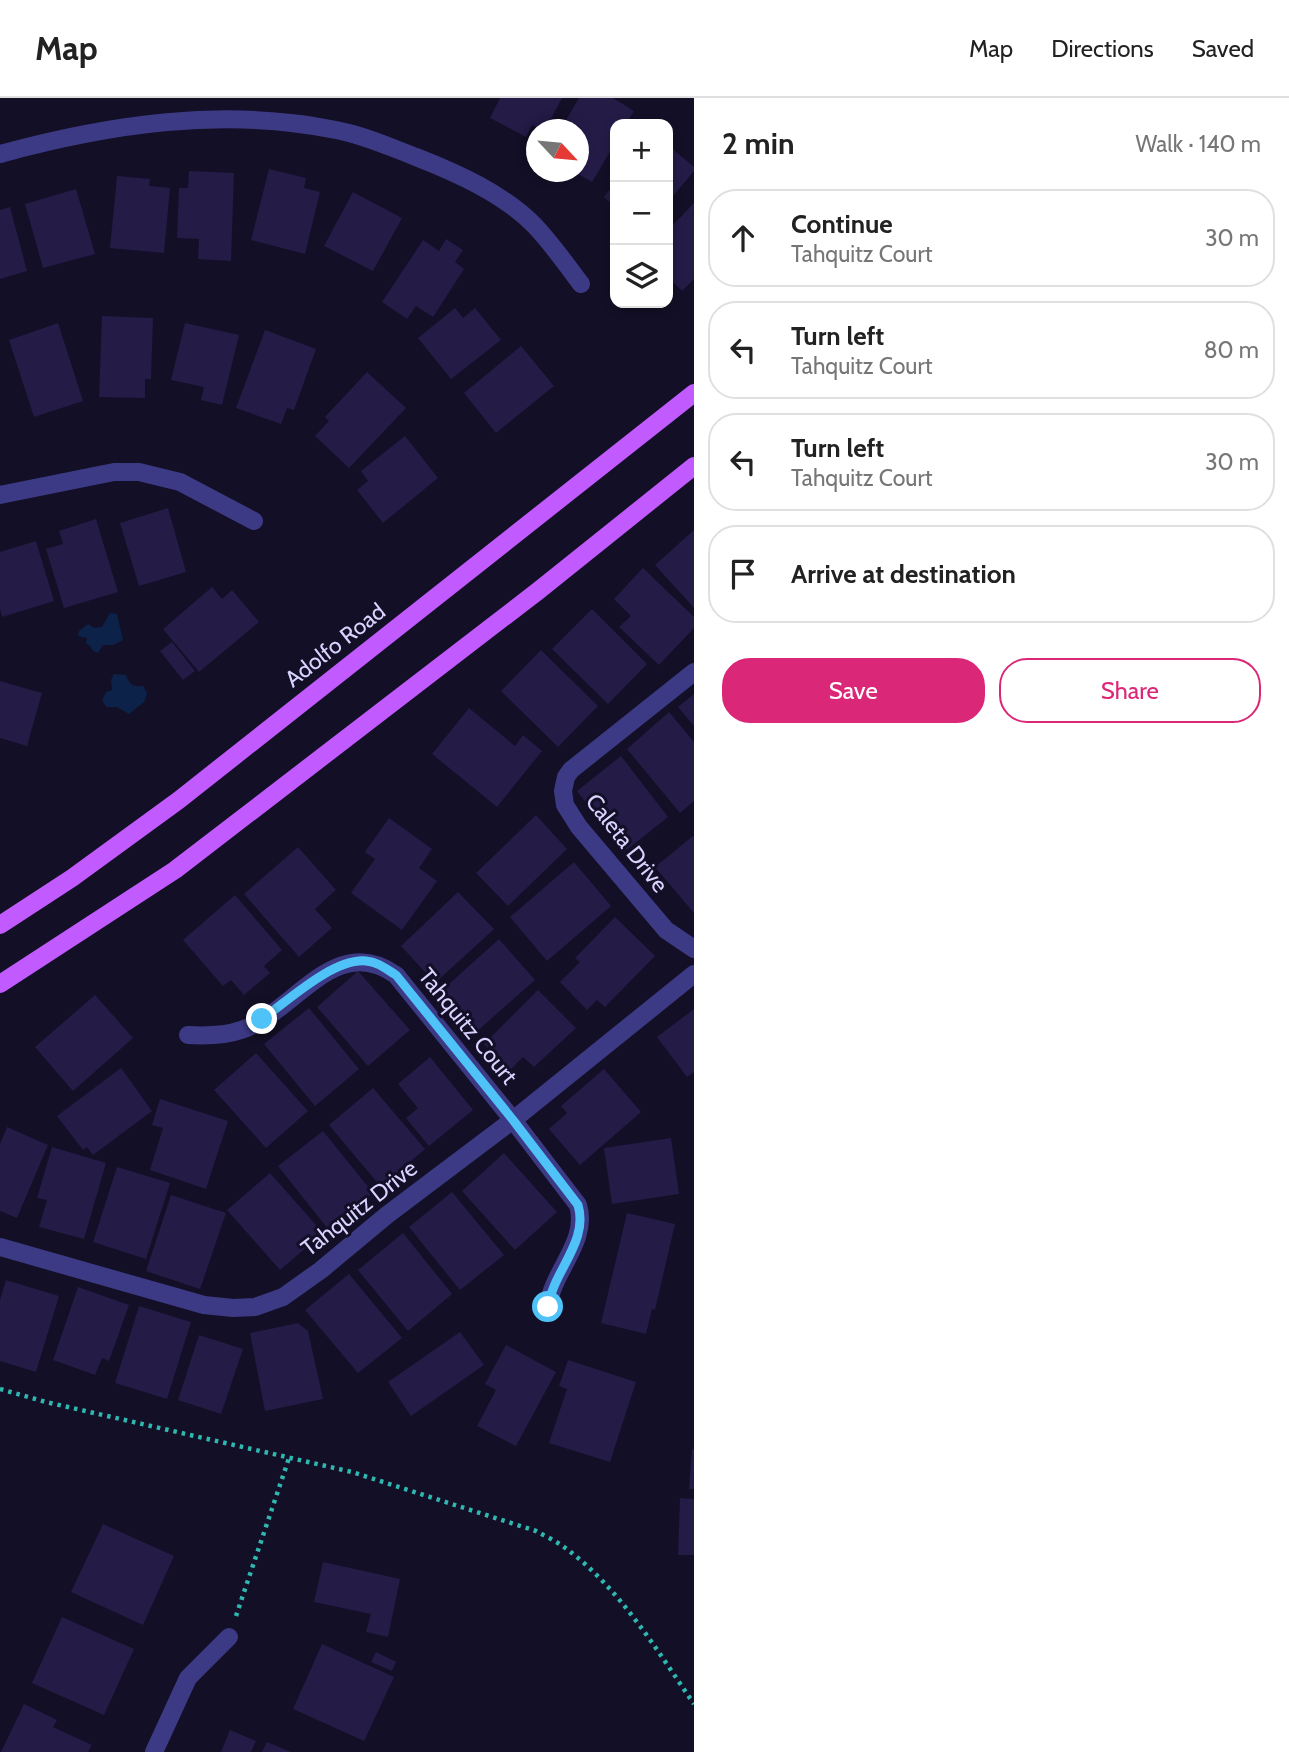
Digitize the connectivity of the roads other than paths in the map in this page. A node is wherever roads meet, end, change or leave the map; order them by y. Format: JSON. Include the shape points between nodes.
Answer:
{"nodes":[{"id":1,"x":0,"y":154,"type":"edge"},
{"id":2,"x":581,"y":284,"type":"dead end"},
{"id":3,"x":694,"y":393,"type":"edge"},
{"id":4,"x":694,"y":466,"type":"edge"},
{"id":5,"x":0,"y":495,"type":"edge"},
{"id":6,"x":254,"y":520,"type":"dead end"},
{"id":7,"x":690,"y":675,"type":"edge"},
{"id":8,"x":0,"y":925,"type":"edge"},
{"id":9,"x":694,"y":949,"type":"edge"},
{"id":10,"x":694,"y":974,"type":"edge"},
{"id":11,"x":0,"y":984,"type":"edge"},
{"id":12,"x":188,"y":1035,"type":"dead end"},
{"id":13,"x":513,"y":1120,"type":"junction"},
{"id":14,"x":0,"y":1247,"type":"edge"},
{"id":15,"x":548,"y":1307,"type":"dead end"},
{"id":16,"x":229,"y":1637,"type":"road end"},
{"id":17,"x":154,"y":1752,"type":"edge"}],
"edges":[{"from":1,"to":2,"type":"street","via":[[107,129],[177,120],[261,118],[338,130],[485,188],[533,224]]},
{"from":3,"to":8,"type":"main road","name":"Adolfo Road","via":[[178,800]]},
{"from":4,"to":11,"type":"main road","via":[[175,870]]},
{"from":5,"to":6,"type":"street","via":[[114,472],[139,472],[180,482]]},
{"from":7,"to":9,"type":"street","name":"Caleta Drive","via":[[571,770],[563,791],[565,805],[579,827],[666,930]]},
{"from":10,"to":13,"type":"street","name":"Tahquitz Drive"},
{"from":12,"to":13,"type":"street","name":"Tahquitz Court","via":[[243,1030],[331,970],[351,961],[367,961],[396,975]]},
{"from":13,"to":14,"type":"street","name":"Tahquitz Drive","via":[[321,1270],[283,1297],[255,1307],[204,1305]]},
{"from":13,"to":15,"type":"street","name":"Tahquitz Court","via":[[578,1205],[582,1219]]},
{"from":16,"to":17,"type":"street","via":[[188,1678]]}]}
